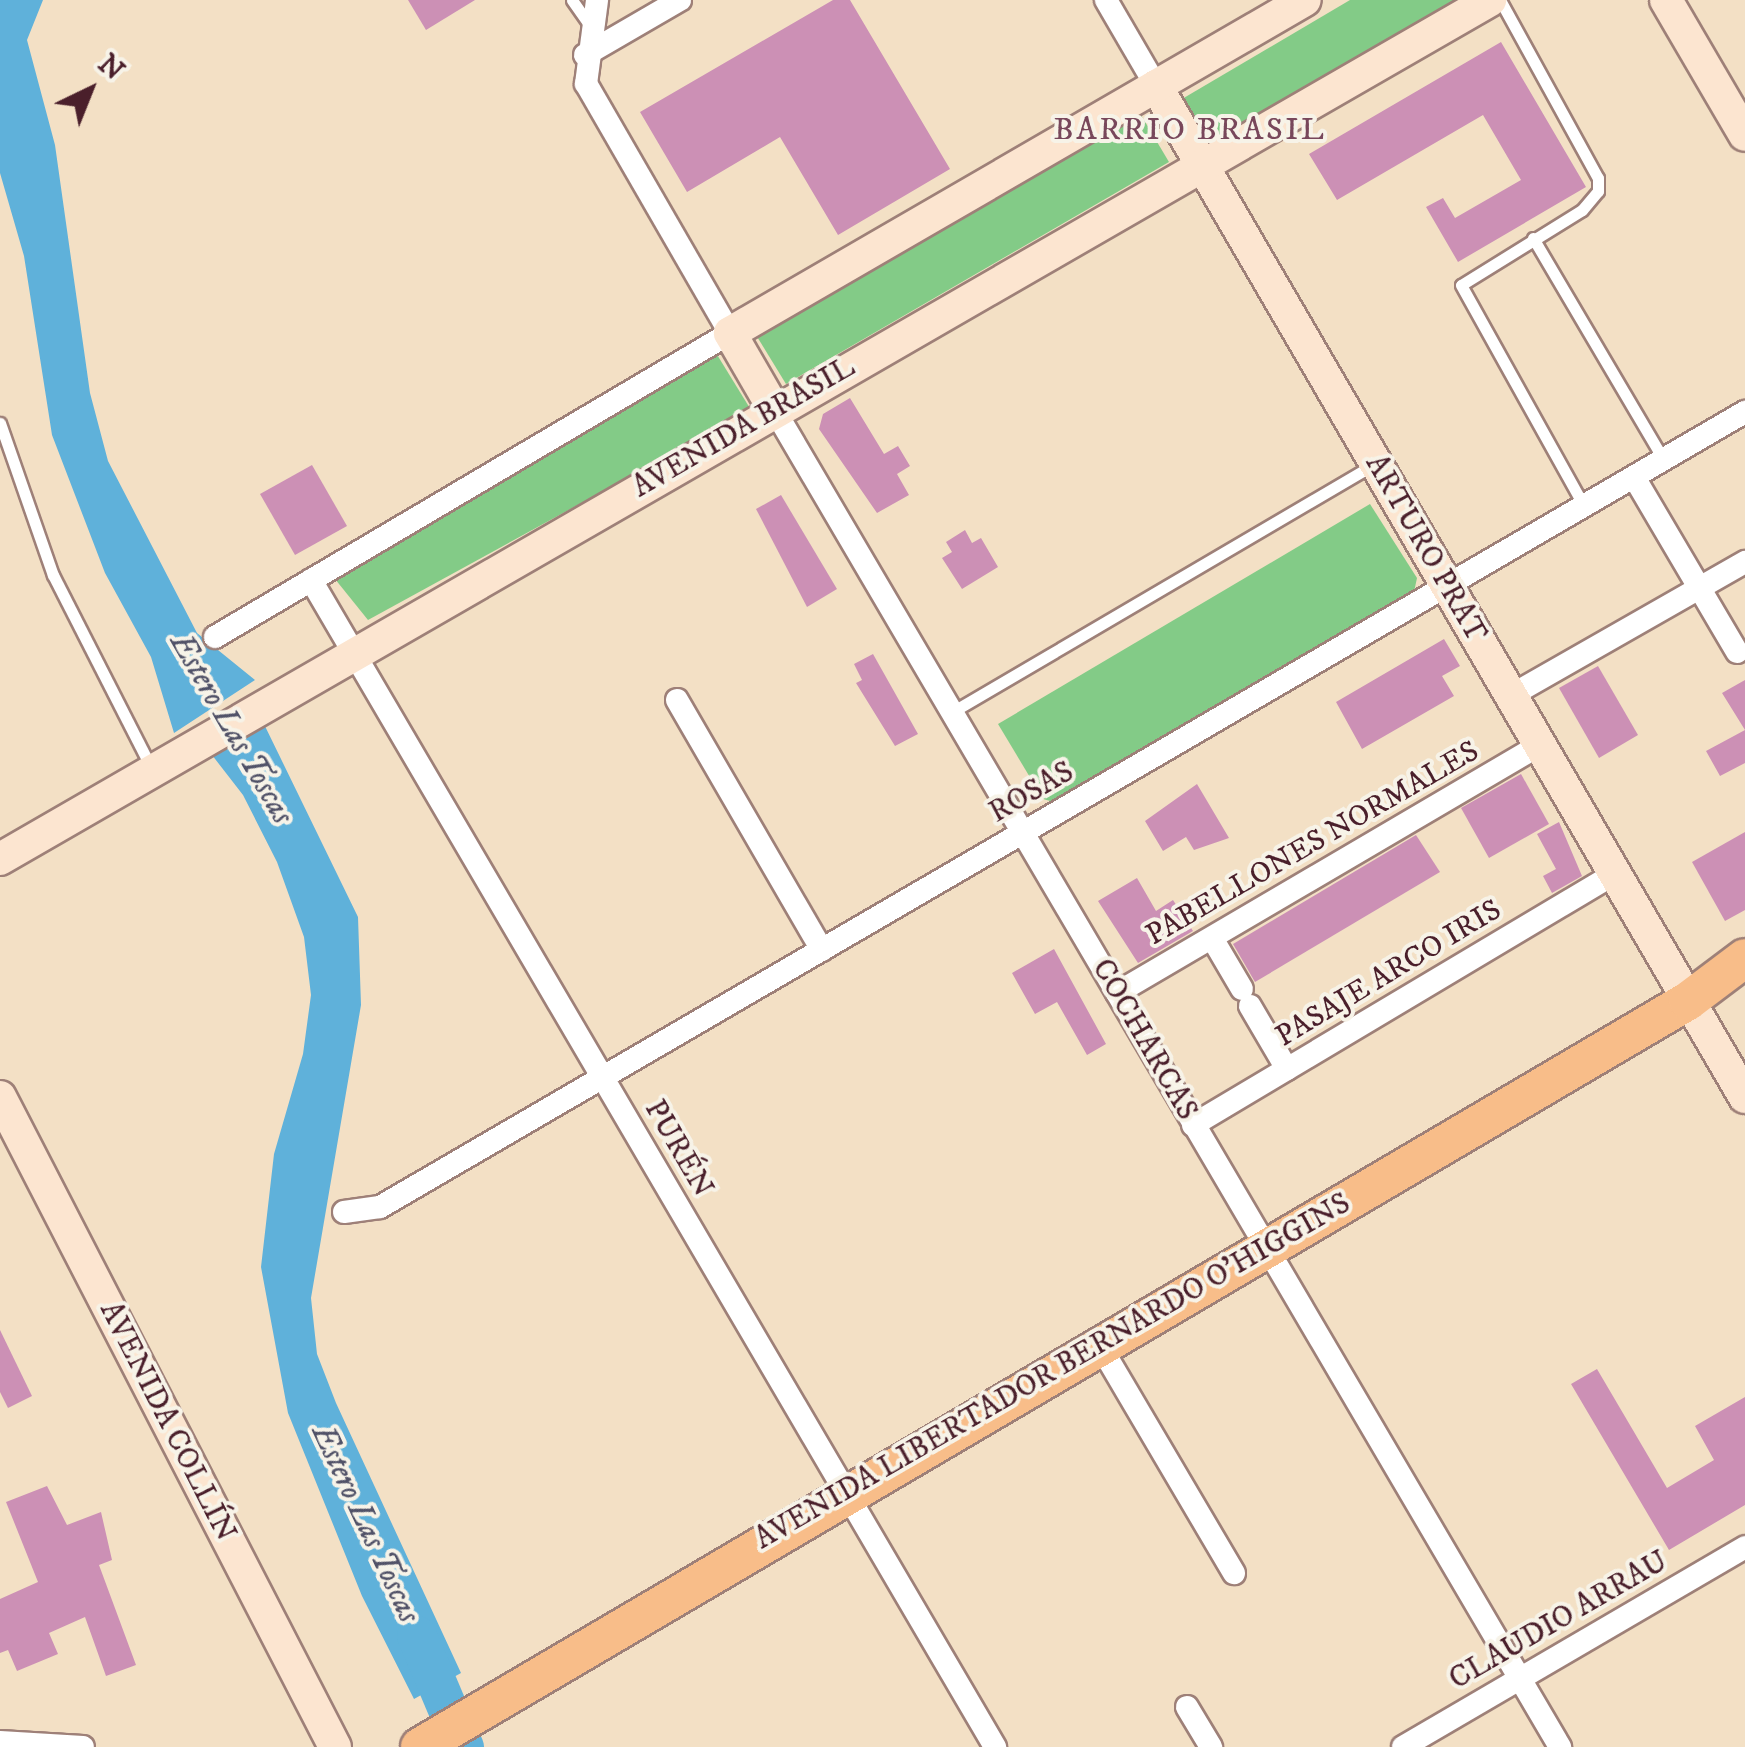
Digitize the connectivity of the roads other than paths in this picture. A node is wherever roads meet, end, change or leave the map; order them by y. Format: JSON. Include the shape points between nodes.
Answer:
{"nodes":[{"id":1,"x":572,"y":0,"type":"edge"},
{"id":2,"x":597,"y":0,"type":"edge"},
{"id":3,"x":680,"y":0,"type":"edge"},
{"id":4,"x":1106,"y":0,"type":"edge"},
{"id":5,"x":1305,"y":0,"type":"edge"},
{"id":6,"x":1428,"y":0,"type":"edge"},
{"id":7,"x":1490,"y":0,"type":"edge"},
{"id":8,"x":1500,"y":0,"type":"edge"},
{"id":9,"x":1666,"y":0,"type":"edge"},
{"id":10,"x":1457,"y":19,"type":"junction"},
{"id":11,"x":592,"y":29,"type":"junction"},
{"id":12,"x":585,"y":55,"type":"junction"},
{"id":13,"x":1156,"y":86,"type":"junction"},
{"id":14,"x":1745,"y":136,"type":"edge"},
{"id":15,"x":1201,"y":164,"type":"junction"},
{"id":16,"x":1533,"y":238,"type":"junction"},
{"id":17,"x":730,"y":333,"type":"junction"},
{"id":18,"x":775,"y":410,"type":"junction"},
{"id":19,"x":1745,"y":412,"type":"edge"},
{"id":20,"x":0,"y":424,"type":"edge"},
{"id":21,"x":1664,"y":460,"type":"junction"},
{"id":22,"x":1376,"y":464,"type":"junction"},
{"id":23,"x":1634,"y":477,"type":"junction"},
{"id":24,"x":1584,"y":506,"type":"junction"},
{"id":25,"x":1745,"y":562,"type":"edge"},
{"id":26,"x":311,"y":580,"type":"junction"},
{"id":27,"x":1447,"y":586,"type":"junction"},
{"id":28,"x":1700,"y":588,"type":"junction"},
{"id":29,"x":215,"y":637,"type":"dead end"},
{"id":30,"x":1737,"y":652,"type":"dead end"},
{"id":31,"x":354,"y":655,"type":"junction"},
{"id":32,"x":1510,"y":696,"type":"junction"},
{"id":33,"x":678,"y":700,"type":"dead end"},
{"id":34,"x":952,"y":712,"type":"junction"},
{"id":35,"x":1539,"y":746,"type":"junction"},
{"id":36,"x":162,"y":765,"type":"junction"},
{"id":37,"x":1023,"y":833,"type":"junction"},
{"id":38,"x":0,"y":859,"type":"edge"},
{"id":39,"x":1614,"y":874,"type":"junction"},
{"id":40,"x":1212,"y":938,"type":"junction"},
{"id":41,"x":822,"y":950,"type":"junction"},
{"id":42,"x":1745,"y":958,"type":"edge"},
{"id":43,"x":1745,"y":986,"type":"edge"},
{"id":44,"x":1117,"y":993,"type":"junction"},
{"id":45,"x":1688,"y":1002,"type":"junction"},
{"id":46,"x":1287,"y":1069,"type":"junction"},
{"id":47,"x":602,"y":1078,"type":"junction"},
{"id":48,"x":0,"y":1097,"type":"edge"},
{"id":49,"x":1745,"y":1097,"type":"edge"},
{"id":50,"x":1194,"y":1125,"type":"junction"},
{"id":51,"x":344,"y":1212,"type":"dead end"},
{"id":52,"x":1266,"y":1246,"type":"junction"},
{"id":53,"x":1098,"y":1344,"type":"junction"},
{"id":54,"x":845,"y":1494,"type":"junction"},
{"id":55,"x":1745,"y":1548,"type":"edge"},
{"id":56,"x":1234,"y":1572,"type":"dead end"},
{"id":57,"x":1521,"y":1678,"type":"junction"},
{"id":58,"x":1187,"y":1707,"type":"dead end"},
{"id":59,"x":0,"y":1742,"type":"edge"},
{"id":60,"x":83,"y":1747,"type":"edge"},
{"id":61,"x":335,"y":1747,"type":"edge"},
{"id":62,"x":420,"y":1747,"type":"edge"},
{"id":63,"x":996,"y":1747,"type":"edge"},
{"id":64,"x":1212,"y":1747,"type":"edge"},
{"id":65,"x":1404,"y":1747,"type":"edge"},
{"id":66,"x":1560,"y":1747,"type":"edge"}],
"edges":[{"from":1,"to":11,"type":"lane"},
{"from":2,"to":11,"type":"street"},
{"from":3,"to":12,"type":"street"},
{"from":4,"to":13,"type":"street","name":"ARTURO PRAT"},
{"from":5,"to":13,"type":"main road"},
{"from":6,"to":10,"type":"main road"},
{"from":7,"to":10,"type":"main road","name":"AVENIDA BRASIL"},
{"from":8,"to":16,"type":"lane","via":[[1598,178],[1593,201]]},
{"from":9,"to":14,"type":"main road"},
{"from":10,"to":15,"type":"main road","name":"AVENIDA BRASIL"},
{"from":11,"to":12,"type":"street"},
{"from":12,"to":17,"type":"street","via":[[594,100]]},
{"from":13,"to":15,"type":"main road","name":"ARTURO PRAT"},
{"from":13,"to":17,"type":"main road"},
{"from":15,"to":18,"type":"main road","name":"AVENIDA BRASIL"},
{"from":15,"to":22,"type":"main road","name":"ARTURO PRAT"},
{"from":16,"to":21,"type":"lane"},
{"from":16,"to":24,"type":"lane","via":[[1461,285]]},
{"from":17,"to":18,"type":"main road","name":"COCHARCAS"},
{"from":17,"to":26,"type":"street"},
{"from":18,"to":31,"type":"main road","name":"AVENIDA BRASIL"},
{"from":18,"to":34,"type":"street","name":"COCHARCAS"},
{"from":19,"to":21,"type":"street","name":"ROSAS"},
{"from":20,"to":36,"type":"lane","via":[[52,575]]},
{"from":21,"to":23,"type":"street","name":"ROSAS"},
{"from":22,"to":27,"type":"main road","name":"ARTURO PRAT"},
{"from":22,"to":34,"type":"lane"},
{"from":23,"to":24,"type":"street","name":"ROSAS"},
{"from":23,"to":28,"type":"street"},
{"from":24,"to":27,"type":"street","name":"ROSAS"},
{"from":25,"to":28,"type":"street"},
{"from":26,"to":29,"type":"street"},
{"from":26,"to":31,"type":"street","name":"PURÉN"},
{"from":27,"to":32,"type":"main road","name":"ARTURO PRAT"},
{"from":27,"to":37,"type":"street","name":"ROSAS"},
{"from":28,"to":30,"type":"street"},
{"from":28,"to":32,"type":"street"},
{"from":31,"to":36,"type":"main road","name":"AVENIDA BRASIL"},
{"from":31,"to":47,"type":"street","name":"PURÉN"},
{"from":32,"to":35,"type":"main road","name":"ARTURO PRAT"},
{"from":33,"to":41,"type":"street"},
{"from":34,"to":37,"type":"street","name":"COCHARCAS"},
{"from":35,"to":39,"type":"main road","name":"ARTURO PRAT"},
{"from":35,"to":40,"type":"street","name":"PABELLONES NORMALES"},
{"from":36,"to":38,"type":"main road","name":"AVENIDA BRASIL"},
{"from":37,"to":41,"type":"street","name":"ROSAS"},
{"from":37,"to":44,"type":"street","name":"COCHARCAS"},
{"from":39,"to":45,"type":"main road","name":"ARTURO PRAT"},
{"from":39,"to":46,"type":"street","name":"PASAJE ARCO IRIS"},
{"from":40,"to":44,"type":"street","name":"PABELLONES NORMALES"},
{"from":40,"to":46,"type":"street"},
{"from":41,"to":47,"type":"street","name":"ROSAS"},
{"from":42,"to":45,"type":"main road","name":"AVENIDA LIBERTADOR BERNARDO O'HIGGINS"},
{"from":43,"to":45,"type":"main road","name":"AVENIDA LIBERTADOR BERNARDO O'HIGGINS"},
{"from":44,"to":50,"type":"street","name":"COCHARCAS"},
{"from":45,"to":49,"type":"main road","name":"ARTURO PRAT"},
{"from":45,"to":52,"type":"main road","name":"AVENIDA LIBERTADOR BERNARDO O'HIGGINS"},
{"from":46,"to":50,"type":"street","name":"PASAJE ARCO IRIS"},
{"from":47,"to":51,"type":"street","name":"ROSAS","via":[[380,1207]]},
{"from":47,"to":54,"type":"street","name":"PURÉN"},
{"from":48,"to":61,"type":"main road","name":"AVENIDA COLLÍN"},
{"from":50,"to":52,"type":"street","name":"COCHARCAS"},
{"from":52,"to":53,"type":"main road","name":"AVENIDA LIBERTADOR BERNARDO O'HIGGINS"},
{"from":52,"to":57,"type":"street","name":"COCHARCAS"},
{"from":53,"to":54,"type":"main road","name":"AVENIDA LIBERTADOR BERNARDO O'HIGGINS"},
{"from":53,"to":56,"type":"street"},
{"from":54,"to":62,"type":"main road","name":"AVENIDA LIBERTADOR BERNARDO O'HIGGINS"},
{"from":54,"to":63,"type":"street","name":"PURÉN"},
{"from":55,"to":57,"type":"street","name":"CLAUDIO ARRAU"},
{"from":57,"to":65,"type":"street","name":"CLAUDIO ARRAU"},
{"from":57,"to":66,"type":"street","name":"COCHARCAS"},
{"from":58,"to":64,"type":"street"},
{"from":59,"to":60,"type":"street"}]}
